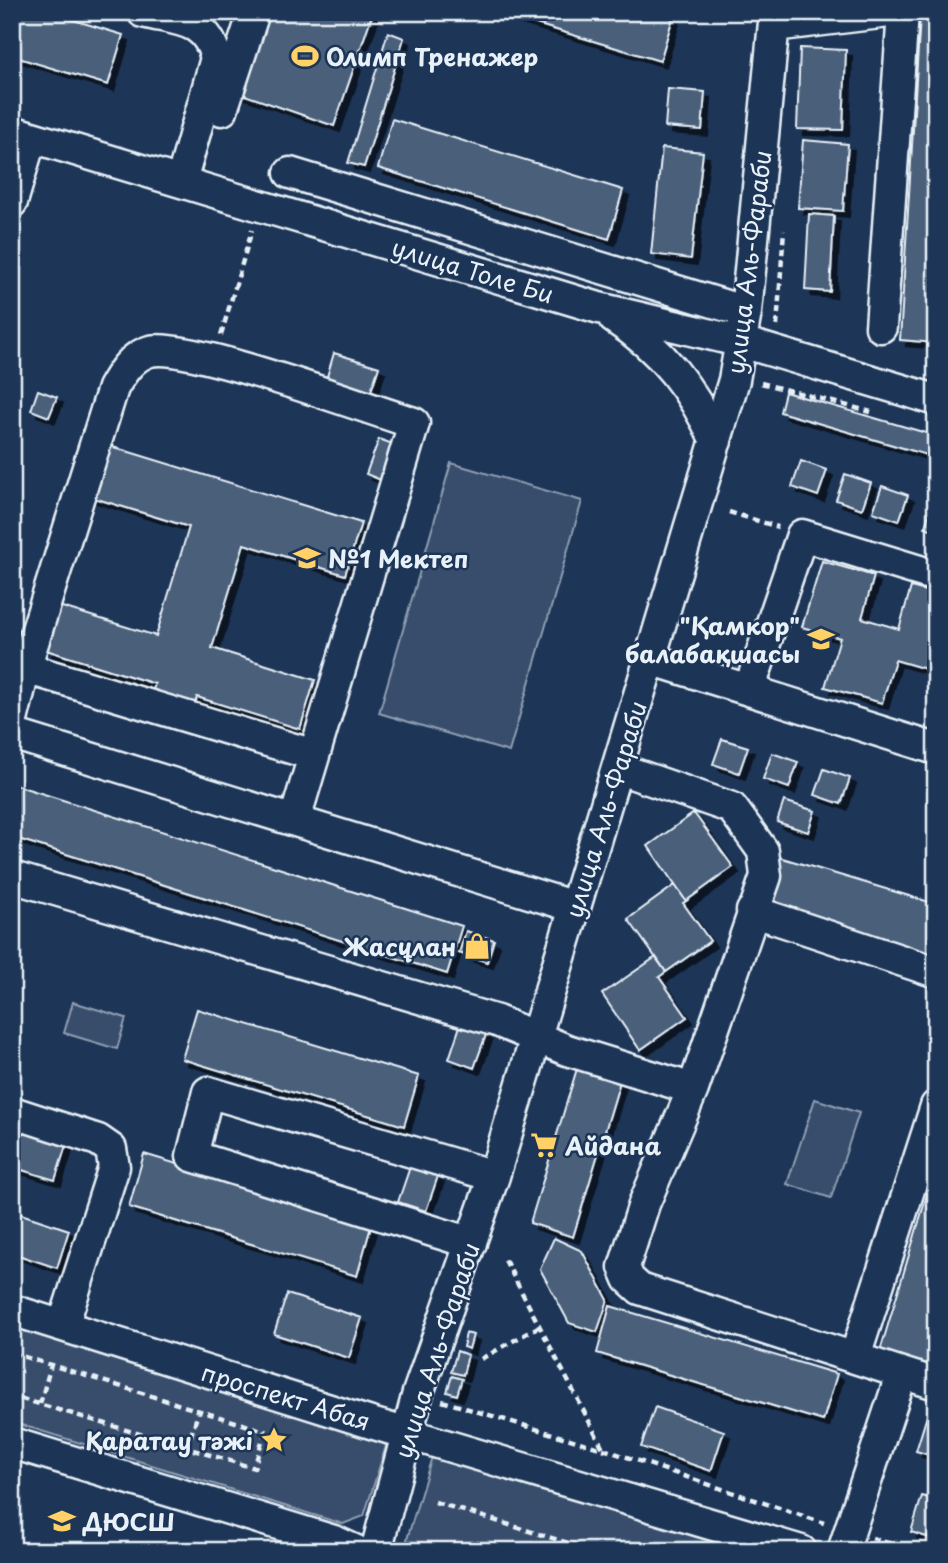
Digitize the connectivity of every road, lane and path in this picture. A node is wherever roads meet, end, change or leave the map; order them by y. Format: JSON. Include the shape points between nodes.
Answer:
{"nodes":[{"id":1,"x":143,"y":12,"type":"edge"},
{"id":2,"x":254,"y":12,"type":"edge"},
{"id":3,"x":889,"y":12,"type":"edge"},
{"id":4,"x":902,"y":12,"type":"edge"},
{"id":5,"x":774,"y":19,"type":"edge"},
{"id":6,"x":22,"y":134,"type":"edge"},
{"id":7,"x":290,"y":173,"type":"dead end"},
{"id":8,"x":189,"y":184,"type":"junction"},
{"id":9,"x":12,"y":202,"type":"edge"},
{"id":10,"x":259,"y":205,"type":"junction"},
{"id":11,"x":599,"y":308,"type":"junction"},
{"id":12,"x":746,"y":312,"type":"junction"},
{"id":13,"x":881,"y":327,"type":"dead end"},
{"id":14,"x":742,"y":341,"type":"junction"},
{"id":15,"x":214,"y":360,"type":"junction"},
{"id":16,"x":734,"y":380,"type":"junction"},
{"id":17,"x":936,"y":400,"type":"edge"},
{"id":18,"x":882,"y":415,"type":"dead end"},
{"id":19,"x":716,"y":441,"type":"junction"},
{"id":20,"x":729,"y":512,"type":"dead end"},
{"id":21,"x":802,"y":535,"type":"junction"},
{"id":22,"x":936,"y":576,"type":"edge"},
{"id":23,"x":650,"y":659,"type":"junction"},
{"id":24,"x":25,"y":668,"type":"junction"},
{"id":25,"x":749,"y":690,"type":"junction"},
{"id":26,"x":12,"y":720,"type":"edge"},
{"id":27,"x":12,"y":734,"type":"edge"},
{"id":28,"x":936,"y":749,"type":"edge"},
{"id":29,"x":314,"y":755,"type":"junction"},
{"id":30,"x":617,"y":768,"type":"junction"},
{"id":31,"x":295,"y":819,"type":"junction"},
{"id":32,"x":12,"y":877,"type":"edge"},
{"id":33,"x":575,"y":907,"type":"junction"},
{"id":34,"x":752,"y":911,"type":"junction"},
{"id":35,"x":936,"y":972,"type":"edge"},
{"id":36,"x":536,"y":1038,"type":"junction"},
{"id":37,"x":693,"y":1089,"type":"junction"},
{"id":38,"x":936,"y":1106,"type":"edge"},
{"id":39,"x":12,"y":1112,"type":"edge"},
{"id":40,"x":494,"y":1177,"type":"junction"},
{"id":41,"x":471,"y":1243,"type":"junction"},
{"id":42,"x":505,"y":1260,"type":"dead end"},
{"id":43,"x":12,"y":1310,"type":"edge"},
{"id":44,"x":63,"y":1326,"type":"junction"},
{"id":45,"x":538,"y":1327,"type":"junction"},
{"id":46,"x":12,"y":1353,"type":"edge"},
{"id":47,"x":855,"y":1357,"type":"junction"},
{"id":48,"x":481,"y":1359,"type":"dead end"},
{"id":49,"x":51,"y":1365,"type":"junction"},
{"id":50,"x":902,"y":1373,"type":"junction"},
{"id":51,"x":936,"y":1384,"type":"edge"},
{"id":52,"x":12,"y":1396,"type":"edge"},
{"id":53,"x":437,"y":1400,"type":"dead end"},
{"id":54,"x":40,"y":1404,"type":"junction"},
{"id":55,"x":199,"y":1410,"type":"junction"},
{"id":56,"x":408,"y":1432,"type":"junction"},
{"id":57,"x":12,"y":1443,"type":"edge"},
{"id":58,"x":187,"y":1448,"type":"junction"},
{"id":59,"x":603,"y":1450,"type":"junction"},
{"id":60,"x":435,"y":1502,"type":"dead end"},
{"id":61,"x":846,"y":1541,"type":"edge"},
{"id":62,"x":356,"y":1551,"type":"edge"},
{"id":63,"x":376,"y":1551,"type":"edge"},
{"id":64,"x":594,"y":1551,"type":"edge"},
{"id":65,"x":802,"y":1551,"type":"edge"},
{"id":66,"x":912,"y":1551,"type":"edge"}],
"edges":[{"from":1,"to":8,"type":"street","via":[[196,24],[212,41],[216,58]]},
{"from":2,"to":8,"type":"street"},
{"from":3,"to":5,"type":"street"},
{"from":4,"to":13,"type":"street"},
{"from":5,"to":12,"type":"street","name":"улица Аль-Фараби"},
{"from":6,"to":8,"type":"street","name":"улица Толе Би"},
{"from":6,"to":9,"type":"street"},
{"from":7,"to":12,"type":"street"},
{"from":8,"to":10,"type":"street","name":"улица Толе Би"},
{"from":10,"to":11,"type":"street","name":"улица Толе Би"},
{"from":10,"to":15,"type":"path"},
{"from":11,"to":14,"type":"street","name":"улица Толе Би"},
{"from":11,"to":19,"type":"street","via":[[642,336],[672,365],[697,400]]},
{"from":12,"to":14,"type":"street","name":"улица Аль-Фараби"},
{"from":14,"to":16,"type":"street","name":"улица Аль-Фараби"},
{"from":14,"to":17,"type":"street","name":"улица Толе Би"},
{"from":15,"to":24,"type":"street","via":[[159,349],[138,356],[123,369],[113,387]]},
{"from":15,"to":29,"type":"street","via":[[414,423]]},
{"from":16,"to":18,"type":"path","via":[[764,383]]},
{"from":16,"to":19,"type":"street","name":"улица Аль-Фараби"},
{"from":19,"to":23,"type":"street","name":"улица Аль-Фараби"},
{"from":20,"to":21,"type":"path"},
{"from":21,"to":22,"type":"street"},
{"from":21,"to":25,"type":"street"},
{"from":23,"to":25,"type":"street"},
{"from":23,"to":30,"type":"street","name":"улица Аль-Фараби"},
{"from":24,"to":26,"type":"street"},
{"from":24,"to":29,"type":"street"},
{"from":25,"to":28,"type":"street"},
{"from":27,"to":31,"type":"street"},
{"from":29,"to":31,"type":"street"},
{"from":30,"to":33,"type":"street","name":"улица Аль-Фараби"},
{"from":30,"to":34,"type":"street","via":[[732,808],[763,851],[766,876]]},
{"from":31,"to":33,"type":"street"},
{"from":32,"to":36,"type":"street","via":[[497,1021]]},
{"from":33,"to":36,"type":"street","name":"улица Аль-Фараби"},
{"from":34,"to":35,"type":"street"},
{"from":34,"to":37,"type":"street"},
{"from":36,"to":37,"type":"street"},
{"from":36,"to":40,"type":"street","name":"улица Аль-Фараби"},
{"from":37,"to":47,"type":"street","via":[[644,1204],[624,1267],[629,1279],[640,1289]]},
{"from":38,"to":47,"type":"street"},
{"from":39,"to":44,"type":"street","via":[[99,1140],[111,1149],[114,1167]]},
{"from":40,"to":41,"type":"street","name":"улица Аль-Фараби"},
{"from":40,"to":41,"type":"street","via":[[208,1091],[192,1157]]},
{"from":41,"to":56,"type":"street","name":"улица Аль-Фараби"},
{"from":42,"to":45,"type":"path"},
{"from":43,"to":44,"type":"street","name":"проспект Абая"},
{"from":44,"to":56,"type":"street","name":"проспект Абая"},
{"from":45,"to":48,"type":"path"},
{"from":45,"to":59,"type":"path"},
{"from":46,"to":49,"type":"path"},
{"from":47,"to":50,"type":"street"},
{"from":49,"to":54,"type":"path"},
{"from":49,"to":55,"type":"path"},
{"from":50,"to":51,"type":"street"},
{"from":50,"to":61,"type":"street"},
{"from":52,"to":54,"type":"path"},
{"from":53,"to":59,"type":"path"},
{"from":54,"to":58,"type":"path"},
{"from":55,"to":58,"type":"path"},
{"from":55,"to":58,"type":"path","via":[[265,1431],[254,1468]]},
{"from":56,"to":63,"type":"street","name":"улица Аль-Фараби"},
{"from":56,"to":65,"type":"street","name":"проспект Абая"},
{"from":57,"to":62,"type":"street"},
{"from":59,"to":61,"type":"path"},
{"from":60,"to":64,"type":"path"},
{"from":61,"to":66,"type":"path"}]}
